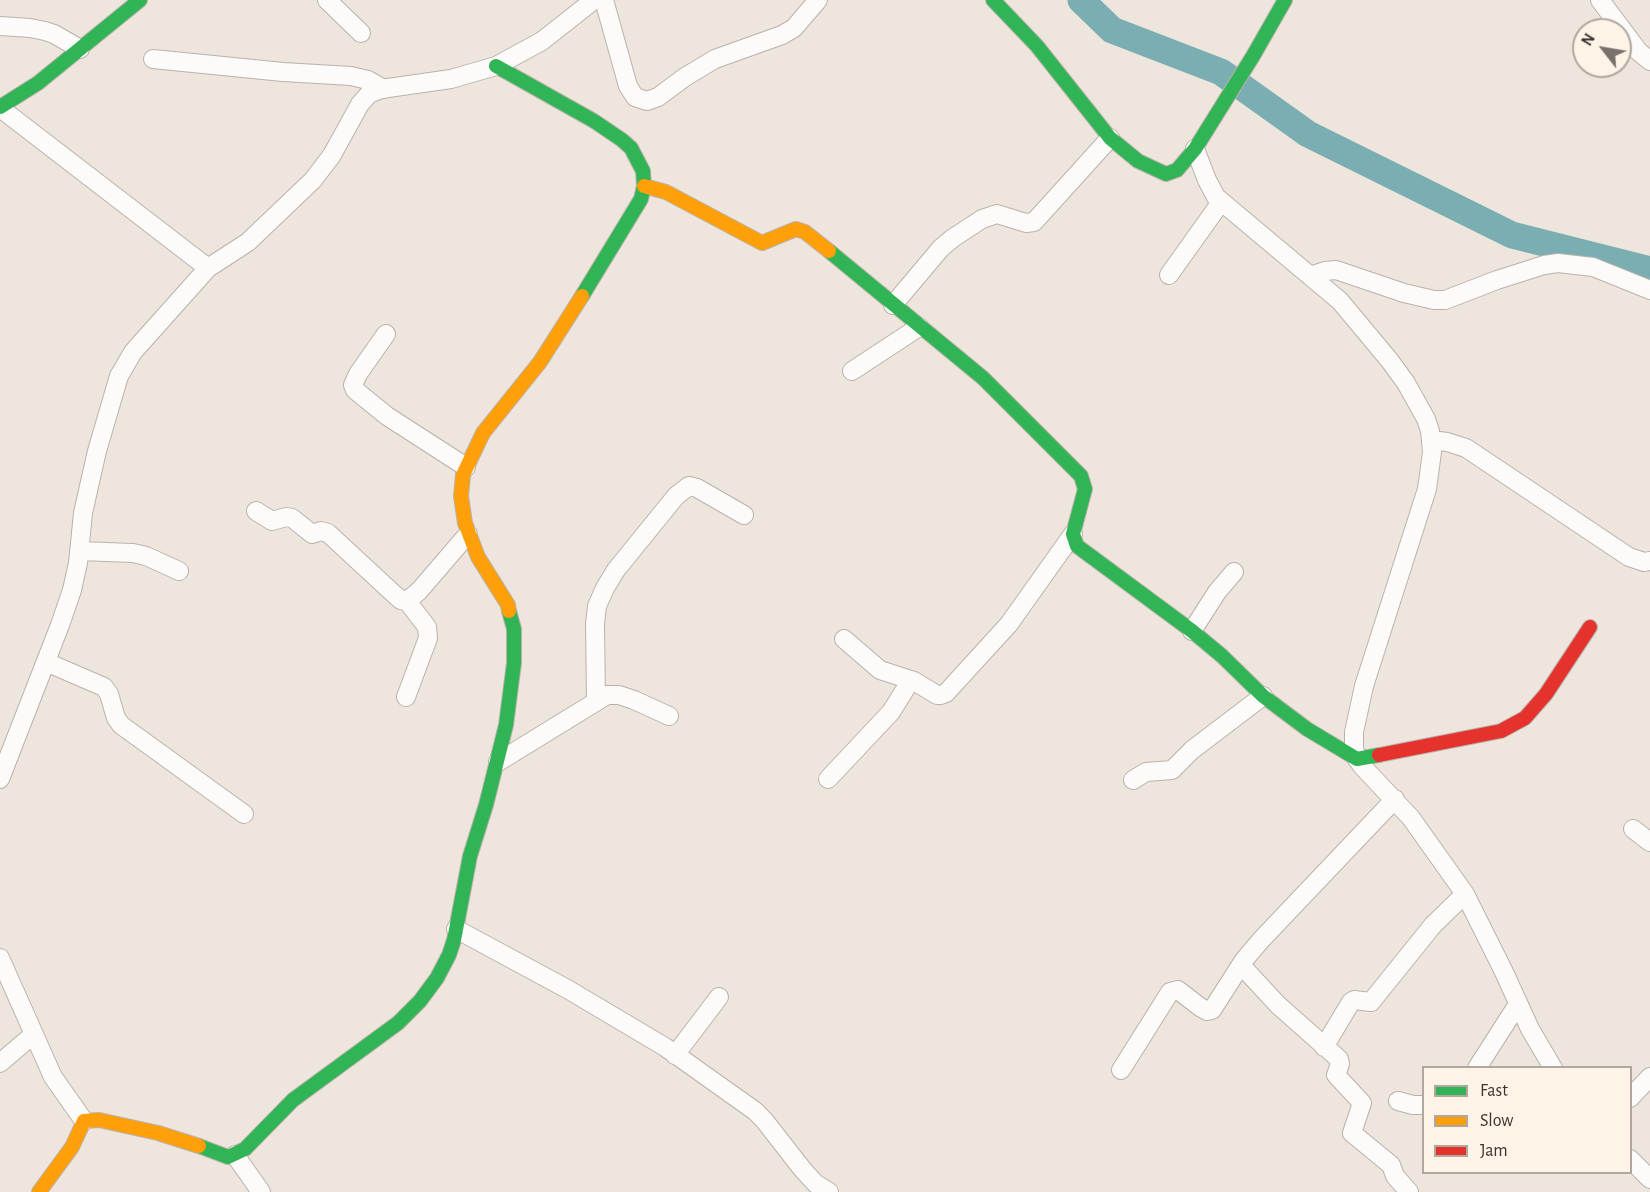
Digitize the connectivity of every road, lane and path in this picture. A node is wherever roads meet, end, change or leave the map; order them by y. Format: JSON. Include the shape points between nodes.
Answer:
{"nodes":[{"id":1,"x":140,"y":0,"type":"edge"},
{"id":2,"x":327,"y":0,"type":"edge"},
{"id":3,"x":594,"y":0,"type":"edge"},
{"id":4,"x":604,"y":0,"type":"edge"},
{"id":5,"x":818,"y":0,"type":"edge"},
{"id":6,"x":993,"y":0,"type":"edge"},
{"id":7,"x":1285,"y":0,"type":"edge"},
{"id":8,"x":1600,"y":0,"type":"edge"},
{"id":9,"x":0,"y":26,"type":"edge"},
{"id":10,"x":361,"y":33,"type":"dead end"},
{"id":11,"x":80,"y":50,"type":"junction"},
{"id":12,"x":153,"y":59,"type":"dead end"},
{"id":13,"x":1650,"y":61,"type":"edge"},
{"id":14,"x":496,"y":66,"type":"junction"},
{"id":15,"x":384,"y":89,"type":"junction"},
{"id":16,"x":0,"y":107,"type":"edge"},
{"id":17,"x":1110,"y":138,"type":"junction"},
{"id":18,"x":1195,"y":149,"type":"junction"},
{"id":19,"x":644,"y":186,"type":"junction"},
{"id":20,"x":1221,"y":202,"type":"junction"},
{"id":21,"x":208,"y":268,"type":"junction"},
{"id":22,"x":1169,"y":275,"type":"dead end"},
{"id":23,"x":1310,"y":276,"type":"junction"},
{"id":24,"x":1650,"y":290,"type":"edge"},
{"id":25,"x":893,"y":305,"type":"junction"},
{"id":26,"x":919,"y":327,"type":"junction"},
{"id":27,"x":386,"y":334,"type":"dead end"},
{"id":28,"x":852,"y":371,"type":"dead end"},
{"id":29,"x":1431,"y":440,"type":"junction"},
{"id":30,"x":466,"y":467,"type":"junction"},
{"id":31,"x":256,"y":511,"type":"dead end"},
{"id":32,"x":744,"y":515,"type":"dead end"},
{"id":33,"x":468,"y":534,"type":"junction"},
{"id":34,"x":1073,"y":534,"type":"junction"},
{"id":35,"x":80,"y":551,"type":"junction"},
{"id":36,"x":1650,"y":561,"type":"edge"},
{"id":37,"x":178,"y":571,"type":"dead end"},
{"id":38,"x":1234,"y":572,"type":"dead end"},
{"id":39,"x":407,"y":601,"type":"junction"},
{"id":40,"x":1590,"y":627,"type":"dead end"},
{"id":41,"x":1192,"y":631,"type":"junction"},
{"id":42,"x":844,"y":639,"type":"dead end"},
{"id":43,"x":46,"y":662,"type":"junction"},
{"id":44,"x":911,"y":680,"type":"junction"},
{"id":45,"x":1263,"y":696,"type":"junction"},
{"id":46,"x":406,"y":697,"type":"dead end"},
{"id":47,"x":596,"y":701,"type":"junction"},
{"id":48,"x":669,"y":716,"type":"dead end"},
{"id":49,"x":1357,"y":759,"type":"junction"},
{"id":50,"x":498,"y":762,"type":"junction"},
{"id":51,"x":0,"y":779,"type":"edge"},
{"id":52,"x":828,"y":779,"type":"dead end"},
{"id":53,"x":1133,"y":780,"type":"dead end"},
{"id":54,"x":1395,"y":799,"type":"junction"},
{"id":55,"x":244,"y":814,"type":"dead end"},
{"id":56,"x":1633,"y":829,"type":"dead end"},
{"id":57,"x":1650,"y":842,"type":"edge"},
{"id":58,"x":1465,"y":894,"type":"junction"},
{"id":59,"x":456,"y":929,"type":"junction"},
{"id":60,"x":0,"y":958,"type":"edge"},
{"id":61,"x":1241,"y":965,"type":"junction"},
{"id":62,"x":719,"y":997,"type":"dead end"},
{"id":63,"x":1518,"y":1004,"type":"junction"},
{"id":64,"x":34,"y":1034,"type":"junction"},
{"id":65,"x":1324,"y":1047,"type":"junction"},
{"id":66,"x":675,"y":1055,"type":"junction"},
{"id":67,"x":0,"y":1063,"type":"edge"},
{"id":68,"x":1478,"y":1066,"type":"edge"},
{"id":69,"x":1552,"y":1066,"type":"edge"},
{"id":70,"x":1120,"y":1070,"type":"dead end"},
{"id":71,"x":1650,"y":1077,"type":"edge"},
{"id":72,"x":1632,"y":1096,"type":"edge"},
{"id":73,"x":1398,"y":1101,"type":"dead end"},
{"id":74,"x":1422,"y":1105,"type":"edge"},
{"id":75,"x":84,"y":1121,"type":"junction"},
{"id":76,"x":235,"y":1155,"type":"junction"},
{"id":77,"x":1632,"y":1160,"type":"edge"},
{"id":78,"x":1650,"y":1179,"type":"edge"},
{"id":79,"x":39,"y":1192,"type":"edge"},
{"id":80,"x":261,"y":1192,"type":"edge"},
{"id":81,"x":829,"y":1192,"type":"edge"},
{"id":82,"x":1409,"y":1192,"type":"edge"}],
"edges":[{"from":1,"to":11,"type":"street"},
{"from":2,"to":10,"type":"street"},
{"from":3,"to":14,"type":"street","via":[[542,41]]},
{"from":4,"to":5,"type":"street","via":[[627,86],[635,97],[647,101],[714,59],[794,28]]},
{"from":6,"to":17,"type":"street","via":[[1037,46]]},
{"from":7,"to":18,"type":"street"},
{"from":8,"to":13,"type":"street"},
{"from":9,"to":11,"type":"street","via":[[45,31]]},
{"from":11,"to":16,"type":"street"},
{"from":12,"to":15,"type":"street","via":[[351,76]]},
{"from":14,"to":15,"type":"street","via":[[451,79]]},
{"from":14,"to":19,"type":"street","via":[[622,140],[637,158]]},
{"from":15,"to":21,"type":"street","via":[[369,94],[360,104],[332,155],[305,189],[248,242]]},
{"from":16,"to":21,"type":"street"},
{"from":17,"to":18,"type":"street","via":[[1138,161],[1166,174],[1177,170]]},
{"from":17,"to":25,"type":"street","via":[[1034,222],[997,214],[982,219],[941,248]]},
{"from":18,"to":20,"type":"street"},
{"from":19,"to":25,"type":"street","via":[[666,192],[762,243],[801,230]]},
{"from":19,"to":30,"type":"street","via":[[633,214],[564,325],[483,434]]},
{"from":20,"to":22,"type":"street"},
{"from":20,"to":23,"type":"street"},
{"from":21,"to":35,"type":"street","via":[[133,352],[119,376],[83,513]]},
{"from":23,"to":24,"type":"street","via":[[1336,270],[1404,293],[1445,300],[1558,263],[1593,267]]},
{"from":23,"to":29,"type":"street","via":[[1352,314],[1390,361],[1420,408]]},
{"from":25,"to":26,"type":"street"},
{"from":26,"to":28,"type":"street"},
{"from":26,"to":34,"type":"street","via":[[1003,397],[1081,476],[1085,489]]},
{"from":27,"to":30,"type":"street","via":[[354,380],[355,390],[387,416]]},
{"from":29,"to":36,"type":"street","via":[[1466,448],[1629,557]]},
{"from":29,"to":49,"type":"street","via":[[1427,489],[1364,686],[1353,740]]},
{"from":30,"to":33,"type":"street","via":[[461,496]]},
{"from":31,"to":39,"type":"street","via":[[272,521],[292,518],[312,534],[328,533],[395,595]]},
{"from":32,"to":47,"type":"street","via":[[689,486],[676,496],[616,570],[597,606]]},
{"from":33,"to":39,"type":"street"},
{"from":33,"to":50,"type":"street","via":[[508,605],[514,629],[514,663]]},
{"from":34,"to":41,"type":"street","via":[[1082,550]]},
{"from":34,"to":44,"type":"street","via":[[1009,624],[946,693],[937,695]]},
{"from":35,"to":37,"type":"street","via":[[133,553]]},
{"from":35,"to":43,"type":"street","via":[[72,590]]},
{"from":38,"to":41,"type":"street"},
{"from":39,"to":46,"type":"street","via":[[427,627],[428,638]]},
{"from":40,"to":49,"type":"street","via":[[1526,718],[1476,737]]},
{"from":41,"to":45,"type":"street"},
{"from":42,"to":44,"type":"street","via":[[880,670]]},
{"from":43,"to":51,"type":"street"},
{"from":43,"to":55,"type":"street","via":[[104,687],[121,725]]},
{"from":44,"to":52,"type":"street","via":[[891,712]]},
{"from":45,"to":49,"type":"street"},
{"from":45,"to":53,"type":"street","via":[[1172,770],[1146,772]]},
{"from":47,"to":48,"type":"street","via":[[607,695],[619,695]]},
{"from":47,"to":50,"type":"street"},
{"from":49,"to":54,"type":"street"},
{"from":50,"to":59,"type":"street","via":[[470,856]]},
{"from":54,"to":58,"type":"street"},
{"from":54,"to":61,"type":"street"},
{"from":56,"to":57,"type":"street"},
{"from":58,"to":63,"type":"street"},
{"from":58,"to":65,"type":"street","via":[[1433,925],[1373,1000],[1351,1002]]},
{"from":59,"to":66,"type":"street","via":[[569,990]]},
{"from":59,"to":76,"type":"street","via":[[449,955],[420,1001],[398,1023],[293,1100]]},
{"from":60,"to":64,"type":"street"},
{"from":61,"to":65,"type":"street"},
{"from":61,"to":70,"type":"street","via":[[1212,1010],[1207,1011],[1178,990],[1170,992]]},
{"from":62,"to":66,"type":"street"},
{"from":63,"to":68,"type":"street"},
{"from":63,"to":69,"type":"street"},
{"from":64,"to":67,"type":"street"},
{"from":64,"to":75,"type":"street","via":[[53,1077]]},
{"from":65,"to":82,"type":"street","via":[[1340,1061],[1336,1075],[1362,1103],[1352,1133],[1391,1165]]},
{"from":66,"to":81,"type":"street","via":[[755,1111],[803,1170]]},
{"from":71,"to":72,"type":"street"},
{"from":73,"to":74,"type":"street"},
{"from":75,"to":76,"type":"street","via":[[99,1120],[158,1133],[228,1157]]},
{"from":75,"to":79,"type":"street","via":[[72,1147]]},
{"from":76,"to":80,"type":"street"},
{"from":77,"to":78,"type":"street"}]}
